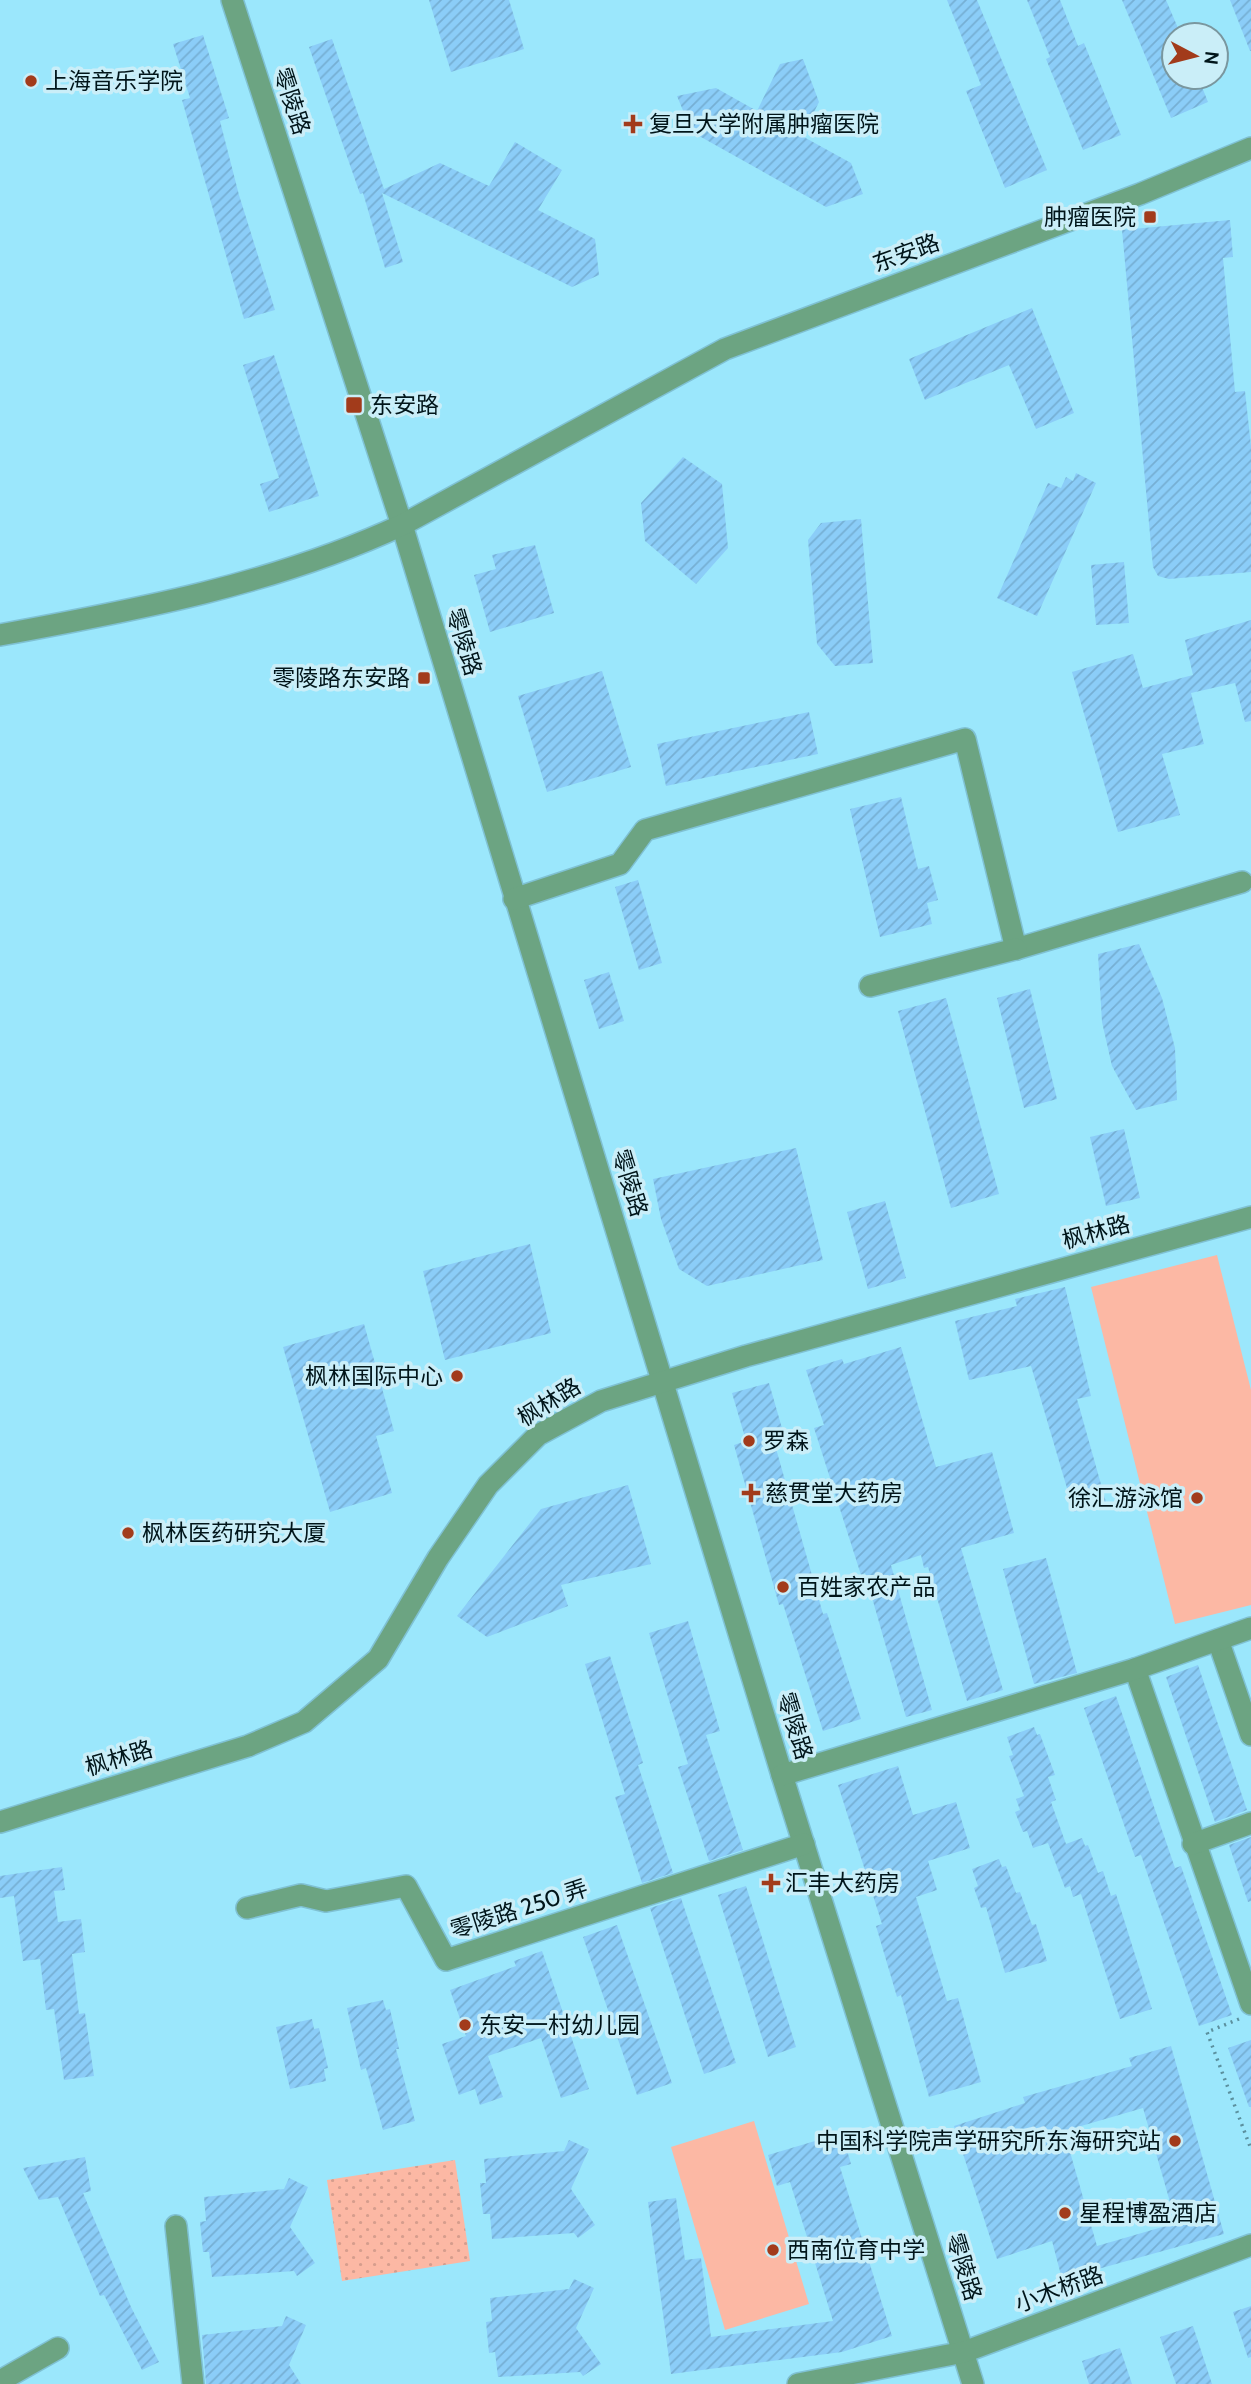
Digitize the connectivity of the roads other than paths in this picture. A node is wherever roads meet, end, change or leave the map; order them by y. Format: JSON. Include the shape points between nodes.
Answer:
{"nodes":[{"id":1,"x":232,"y":0,"type":"edge"},
{"id":2,"x":1251,"y":148,"type":"edge"},
{"id":3,"x":402,"y":525,"type":"junction"},
{"id":4,"x":0,"y":635,"type":"edge"},
{"id":5,"x":1242,"y":882,"type":"dead end"},
{"id":6,"x":514,"y":899,"type":"junction"},
{"id":7,"x":1016,"y":949,"type":"junction"},
{"id":8,"x":870,"y":986,"type":"dead end"},
{"id":9,"x":1251,"y":1217,"type":"edge"},
{"id":10,"x":664,"y":1381,"type":"junction"},
{"id":11,"x":1251,"y":1628,"type":"edge"},
{"id":12,"x":1218,"y":1640,"type":"junction"},
{"id":13,"x":1135,"y":1669,"type":"junction"},
{"id":14,"x":1251,"y":1735,"type":"edge"},
{"id":15,"x":782,"y":1775,"type":"junction"},
{"id":16,"x":0,"y":1822,"type":"edge"},
{"id":17,"x":1251,"y":1823,"type":"edge"},
{"id":18,"x":1193,"y":1843,"type":"junction"},
{"id":19,"x":804,"y":1844,"type":"junction"},
{"id":20,"x":247,"y":1908,"type":"dead end"},
{"id":21,"x":1251,"y":2004,"type":"edge"},
{"id":22,"x":176,"y":2226,"type":"dead end"},
{"id":23,"x":1251,"y":2245,"type":"edge"},
{"id":24,"x":58,"y":2348,"type":"dead end"},
{"id":25,"x":964,"y":2352,"type":"junction"},
{"id":26,"x":0,"y":2381,"type":"edge"},
{"id":27,"x":193,"y":2384,"type":"edge"},
{"id":28,"x":798,"y":2384,"type":"edge"},
{"id":29,"x":973,"y":2384,"type":"edge"}],
"edges":[{"from":1,"to":3,"type":"street","name":"零陵路"},
{"from":2,"to":3,"type":"street","name":"东安路","via":[[725,349]]},
{"from":3,"to":4,"type":"street","name":"东安路","via":[[348,550],[187,597]]},
{"from":3,"to":6,"type":"street","name":"零陵路"},
{"from":5,"to":7,"type":"street"},
{"from":6,"to":7,"type":"street","via":[[620,864],[645,830],[965,739]]},
{"from":6,"to":10,"type":"street","name":"零陵路"},
{"from":7,"to":8,"type":"street"},
{"from":9,"to":10,"type":"street","name":"枫林路"},
{"from":10,"to":15,"type":"street","name":"零陵路"},
{"from":10,"to":16,"type":"street","name":"枫林路","via":[[601,1401],[538,1435],[488,1485],[378,1659],[304,1722],[248,1746]]},
{"from":11,"to":12,"type":"street"},
{"from":12,"to":13,"type":"street"},
{"from":12,"to":14,"type":"street"},
{"from":13,"to":15,"type":"street"},
{"from":13,"to":18,"type":"street"},
{"from":15,"to":19,"type":"street","name":"零陵路"},
{"from":17,"to":18,"type":"street"},
{"from":18,"to":21,"type":"street"},
{"from":19,"to":20,"type":"street","name":"零陵路 250 弄","via":[[446,1960],[406,1886],[326,1901],[301,1895]]},
{"from":19,"to":25,"type":"street","name":"零陵路"},
{"from":22,"to":27,"type":"street"},
{"from":23,"to":25,"type":"street","name":"小木桥路"},
{"from":24,"to":26,"type":"street"},
{"from":25,"to":28,"type":"street","name":"小木桥路"},
{"from":25,"to":29,"type":"street","name":"零陵路"}]}
